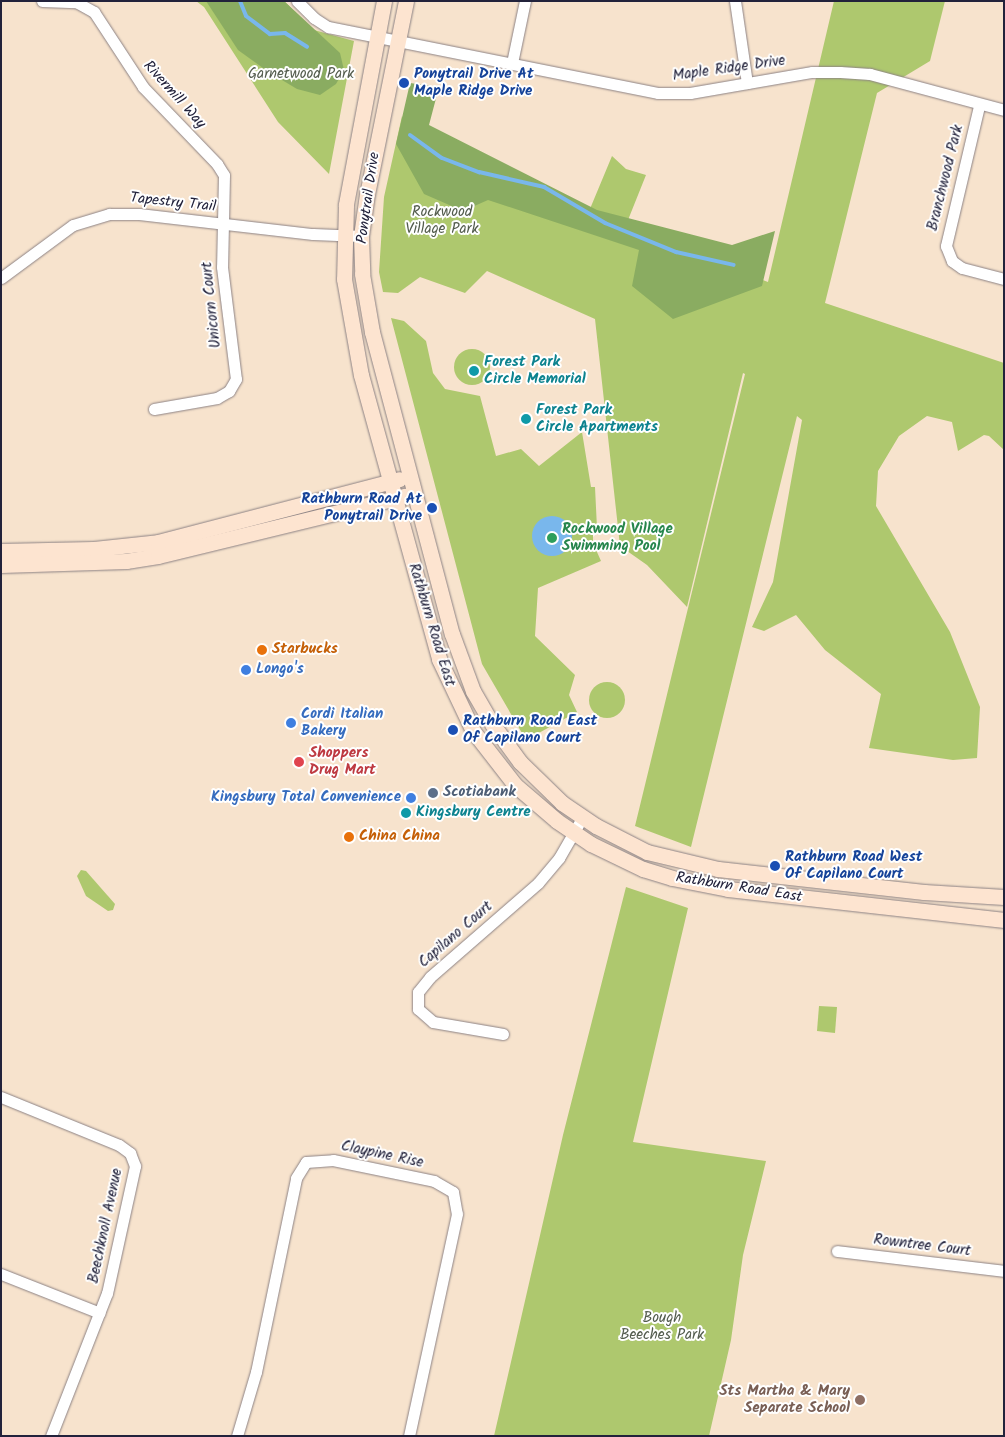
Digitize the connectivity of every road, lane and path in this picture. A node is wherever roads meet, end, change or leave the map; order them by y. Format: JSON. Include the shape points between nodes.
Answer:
{"nodes":[{"id":1,"x":42,"y":1,"type":"edge"},
{"id":2,"x":297,"y":1,"type":"edge"},
{"id":3,"x":384,"y":1,"type":"edge"},
{"id":4,"x":406,"y":1,"type":"edge"},
{"id":5,"x":525,"y":1,"type":"edge"},
{"id":6,"x":735,"y":1,"type":"edge"},
{"id":7,"x":378,"y":36,"type":"junction"},
{"id":8,"x":399,"y":40,"type":"junction"},
{"id":9,"x":512,"y":63,"type":"junction"},
{"id":10,"x":747,"y":83,"type":"junction"},
{"id":11,"x":979,"y":106,"type":"junction"},
{"id":12,"x":1004,"y":110,"type":"edge"},
{"id":13,"x":222,"y":224,"type":"junction"},
{"id":14,"x":342,"y":235,"type":"junction"},
{"id":15,"x":361,"y":236,"type":"junction"},
{"id":16,"x":2,"y":275,"type":"edge"},
{"id":17,"x":1004,"y":279,"type":"edge"},
{"id":18,"x":154,"y":409,"type":"dead end"},
{"id":19,"x":410,"y":476,"type":"junction"},
{"id":20,"x":390,"y":482,"type":"junction"},
{"id":21,"x":415,"y":493,"type":"junction"},
{"id":22,"x":394,"y":499,"type":"junction"},
{"id":23,"x":419,"y":510,"type":"joint"},
{"id":24,"x":1,"y":551,"type":"edge"},
{"id":25,"x":1,"y":565,"type":"edge"},
{"id":26,"x":582,"y":818,"type":"junction"},
{"id":27,"x":573,"y":834,"type":"junction"},
{"id":28,"x":1004,"y":896,"type":"edge"},
{"id":29,"x":1004,"y":920,"type":"edge"},
{"id":30,"x":503,"y":1034,"type":"dead end"},
{"id":31,"x":1,"y":1097,"type":"edge"},
{"id":32,"x":837,"y":1251,"type":"dead end"},
{"id":33,"x":1004,"y":1271,"type":"edge"},
{"id":34,"x":1,"y":1274,"type":"edge"},
{"id":35,"x":100,"y":1313,"type":"junction"},
{"id":36,"x":51,"y":1436,"type":"edge"},
{"id":37,"x":236,"y":1436,"type":"edge"},
{"id":38,"x":410,"y":1436,"type":"edge"}],
"edges":[{"from":1,"to":13,"type":"street","name":"Rivermill Way","via":[[76,2],[94,12],[143,87],[217,164],[225,180]]},
{"from":2,"to":7,"type":"street","name":"Maple Ridge Drive","via":[[322,24]]},
{"from":3,"to":7,"type":"street","name":"Ponytrail Drive"},
{"from":4,"to":8,"type":"street","name":"Ponytrail Drive"},
{"from":5,"to":9,"type":"street"},
{"from":6,"to":10,"type":"street"},
{"from":7,"to":8,"type":"street","name":"Maple Ridge Drive"},
{"from":7,"to":14,"type":"street","name":"Ponytrail Drive"},
{"from":8,"to":9,"type":"street","name":"Maple Ridge Drive"},
{"from":8,"to":15,"type":"street","name":"Ponytrail Drive","via":[[372,164]]},
{"from":9,"to":10,"type":"street","name":"Maple Ridge Drive","via":[[658,93],[690,93]]},
{"from":10,"to":11,"type":"street","name":"Maple Ridge Drive","via":[[812,72],[870,74]]},
{"from":11,"to":12,"type":"street","name":"Maple Ridge Drive"},
{"from":11,"to":17,"type":"street","name":"Branchwood Park","via":[[946,246],[952,261],[962,268]]},
{"from":13,"to":14,"type":"street","name":"Tapestry Trail"},
{"from":13,"to":16,"type":"street","name":"Tapestry Trail","via":[[138,214],[92,217],[57,235]]},
{"from":13,"to":18,"type":"street","name":"Unicorn Court","via":[[226,310],[236,379],[222,396]]},
{"from":14,"to":15,"type":"street","name":"Tapestry Trail"},
{"from":14,"to":20,"type":"street","name":"Ponytrail Drive","via":[[352,338]]},
{"from":15,"to":19,"type":"street","name":"Ponytrail Drive","via":[[367,309]]},
{"from":19,"to":20,"type":"street"},
{"from":19,"to":21,"type":"street","name":"Ponytrail Drive"},
{"from":20,"to":22,"type":"street","name":"Ponytrail Drive"},
{"from":20,"to":24,"type":"street","via":[[158,542],[94,549]]},
{"from":21,"to":22,"type":"street"},
{"from":21,"to":23,"type":"street","name":"Ponytrail Drive"},
{"from":22,"to":25,"type":"street","via":[[158,556],[126,561]]},
{"from":22,"to":27,"type":"street","name":"Rathburn Road East","via":[[439,659],[458,705],[502,769],[537,805]]},
{"from":23,"to":26,"type":"street","name":"Rathburn Road East","via":[[452,634],[474,691],[520,762]]},
{"from":26,"to":27,"type":"street","name":"Capilano Court"},
{"from":26,"to":28,"type":"street","name":"Rathburn Road East","via":[[634,846],[690,865],[924,892]]},
{"from":27,"to":29,"type":"street","name":"Rathburn Road East","via":[[625,862],[698,884]]},
{"from":27,"to":30,"type":"street","name":"Capilano Court","via":[[559,858],[538,883],[418,992],[418,1009],[433,1022]]},
{"from":31,"to":35,"type":"street","name":"Beechknoll Avenue","via":[[119,1145],[132,1156],[135,1176]]},
{"from":32,"to":33,"type":"street","name":"Rowntree Court"},
{"from":34,"to":35,"type":"street"},
{"from":35,"to":36,"type":"street","name":"Beechknoll Avenue"},
{"from":37,"to":38,"type":"street","name":"Claypine Rise","via":[[256,1372],[296,1178],[306,1162],[333,1160],[434,1182],[453,1192],[457,1214]]}]}
